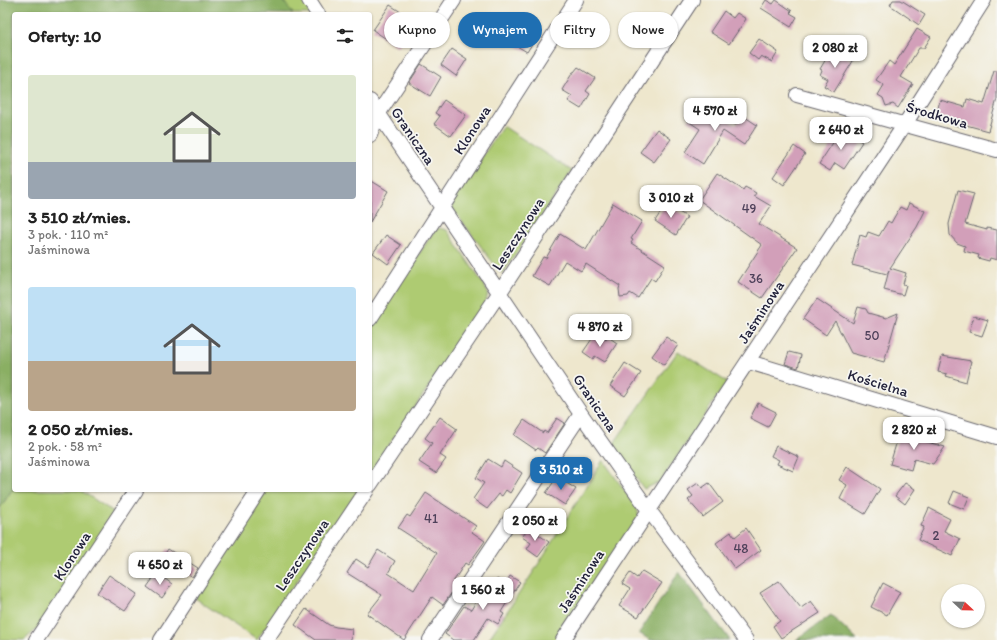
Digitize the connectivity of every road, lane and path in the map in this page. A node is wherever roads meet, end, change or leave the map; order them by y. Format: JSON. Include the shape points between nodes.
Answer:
{"nodes":[{"id":1,"x":309,"y":0,"type":"edge"},
{"id":2,"x":454,"y":0,"type":"edge"},
{"id":3,"x":576,"y":0,"type":"edge"},
{"id":4,"x":692,"y":0,"type":"edge"},
{"id":5,"x":984,"y":0,"type":"edge"},
{"id":6,"x":316,"y":12,"type":"edge"},
{"id":7,"x":797,"y":95,"type":"dead end"},
{"id":8,"x":372,"y":104,"type":"edge"},
{"id":9,"x":378,"y":114,"type":"junction"},
{"id":10,"x":905,"y":124,"type":"junction"},
{"id":11,"x":372,"y":132,"type":"edge"},
{"id":12,"x":997,"y":150,"type":"edge"},
{"id":13,"x":442,"y":208,"type":"junction"},
{"id":14,"x":500,"y":292,"type":"junction"},
{"id":15,"x":372,"y":316,"type":"edge"},
{"id":16,"x":749,"y":362,"type":"junction"},
{"id":17,"x":581,"y":414,"type":"junction"},
{"id":18,"x":997,"y":438,"type":"edge"},
{"id":19,"x":372,"y":482,"type":"edge"},
{"id":20,"x":135,"y":492,"type":"edge"},
{"id":21,"x":258,"y":492,"type":"edge"},
{"id":22,"x":366,"y":492,"type":"edge"},
{"id":23,"x":648,"y":509,"type":"junction"},
{"id":24,"x":36,"y":640,"type":"edge"},
{"id":25,"x":161,"y":640,"type":"edge"},
{"id":26,"x":266,"y":640,"type":"edge"},
{"id":27,"x":430,"y":640,"type":"edge"},
{"id":28,"x":563,"y":640,"type":"edge"},
{"id":29,"x":746,"y":640,"type":"edge"}],
"edges":[{"from":1,"to":6,"type":"street"},
{"from":2,"to":9,"type":"street"},
{"from":3,"to":13,"type":"street","name":"Klonowa"},
{"from":4,"to":14,"type":"street","name":"Leszczynowa"},
{"from":5,"to":10,"type":"street","name":"Jaśminowa"},
{"from":7,"to":10,"type":"street","name":"Środkowa"},
{"from":8,"to":9,"type":"street","name":"Graniczna"},
{"from":9,"to":11,"type":"street"},
{"from":9,"to":13,"type":"street","name":"Graniczna"},
{"from":10,"to":12,"type":"street","name":"Środkowa"},
{"from":10,"to":16,"type":"street","name":"Jaśminowa"},
{"from":13,"to":14,"type":"street","name":"Graniczna"},
{"from":13,"to":15,"type":"street","name":"Klonowa"},
{"from":14,"to":17,"type":"street","name":"Graniczna"},
{"from":14,"to":19,"type":"street","name":"Leszczynowa"},
{"from":16,"to":18,"type":"street","name":"Kościelna"},
{"from":16,"to":23,"type":"street","name":"Jaśminowa"},
{"from":17,"to":23,"type":"street","name":"Graniczna"},
{"from":17,"to":27,"type":"street"},
{"from":20,"to":24,"type":"street","name":"Klonowa"},
{"from":21,"to":25,"type":"street"},
{"from":22,"to":26,"type":"street","name":"Leszczynowa"},
{"from":23,"to":28,"type":"street","name":"Jaśminowa"},
{"from":23,"to":29,"type":"street","name":"Graniczna"}]}
